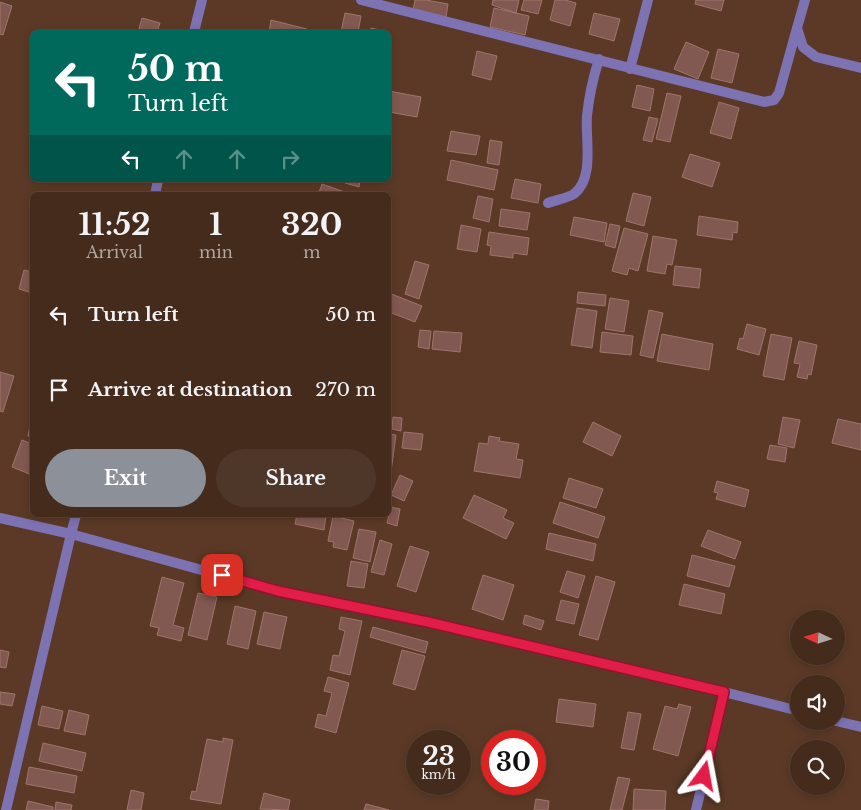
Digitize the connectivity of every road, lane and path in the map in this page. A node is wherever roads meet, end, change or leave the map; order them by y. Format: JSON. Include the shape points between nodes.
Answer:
{"nodes":[{"id":1,"x":202,"y":0,"type":"edge"},
{"id":2,"x":361,"y":0,"type":"edge"},
{"id":3,"x":648,"y":0,"type":"edge"},
{"id":4,"x":805,"y":0,"type":"edge"},
{"id":5,"x":797,"y":28,"type":"junction"},
{"id":6,"x":194,"y":30,"type":"edge"},
{"id":7,"x":599,"y":59,"type":"junction"},
{"id":8,"x":861,"y":68,"type":"edge"},
{"id":9,"x":630,"y":69,"type":"junction"},
{"id":10,"x":548,"y":203,"type":"dead end"},
{"id":11,"x":75,"y":517,"type":"edge"},
{"id":12,"x":0,"y":518,"type":"edge"},
{"id":13,"x":71,"y":534,"type":"junction"},
{"id":14,"x":724,"y":692,"type":"junction"},
{"id":15,"x":790,"y":709,"type":"edge"},
{"id":16,"x":845,"y":723,"type":"edge"},
{"id":17,"x":861,"y":727,"type":"edge"},
{"id":18,"x":6,"y":810,"type":"edge"},
{"id":19,"x":696,"y":810,"type":"edge"}],
"edges":[{"from":1,"to":6,"type":"street"},
{"from":2,"to":7,"type":"street"},
{"from":3,"to":9,"type":"street"},
{"from":4,"to":5,"type":"street"},
{"from":5,"to":8,"type":"street","via":[[803,47],[816,57]]},
{"from":5,"to":9,"type":"street","via":[[779,93],[774,100],[764,102]]},
{"from":7,"to":9,"type":"street"},
{"from":7,"to":10,"type":"street","via":[[587,118],[588,153],[584,180],[574,194]]},
{"from":11,"to":13,"type":"street"},
{"from":12,"to":13,"type":"street"},
{"from":13,"to":14,"type":"street","via":[[278,591],[428,622]]},
{"from":13,"to":18,"type":"street"},
{"from":14,"to":15,"type":"street"},
{"from":14,"to":19,"type":"street"},
{"from":16,"to":17,"type":"street"}]}
